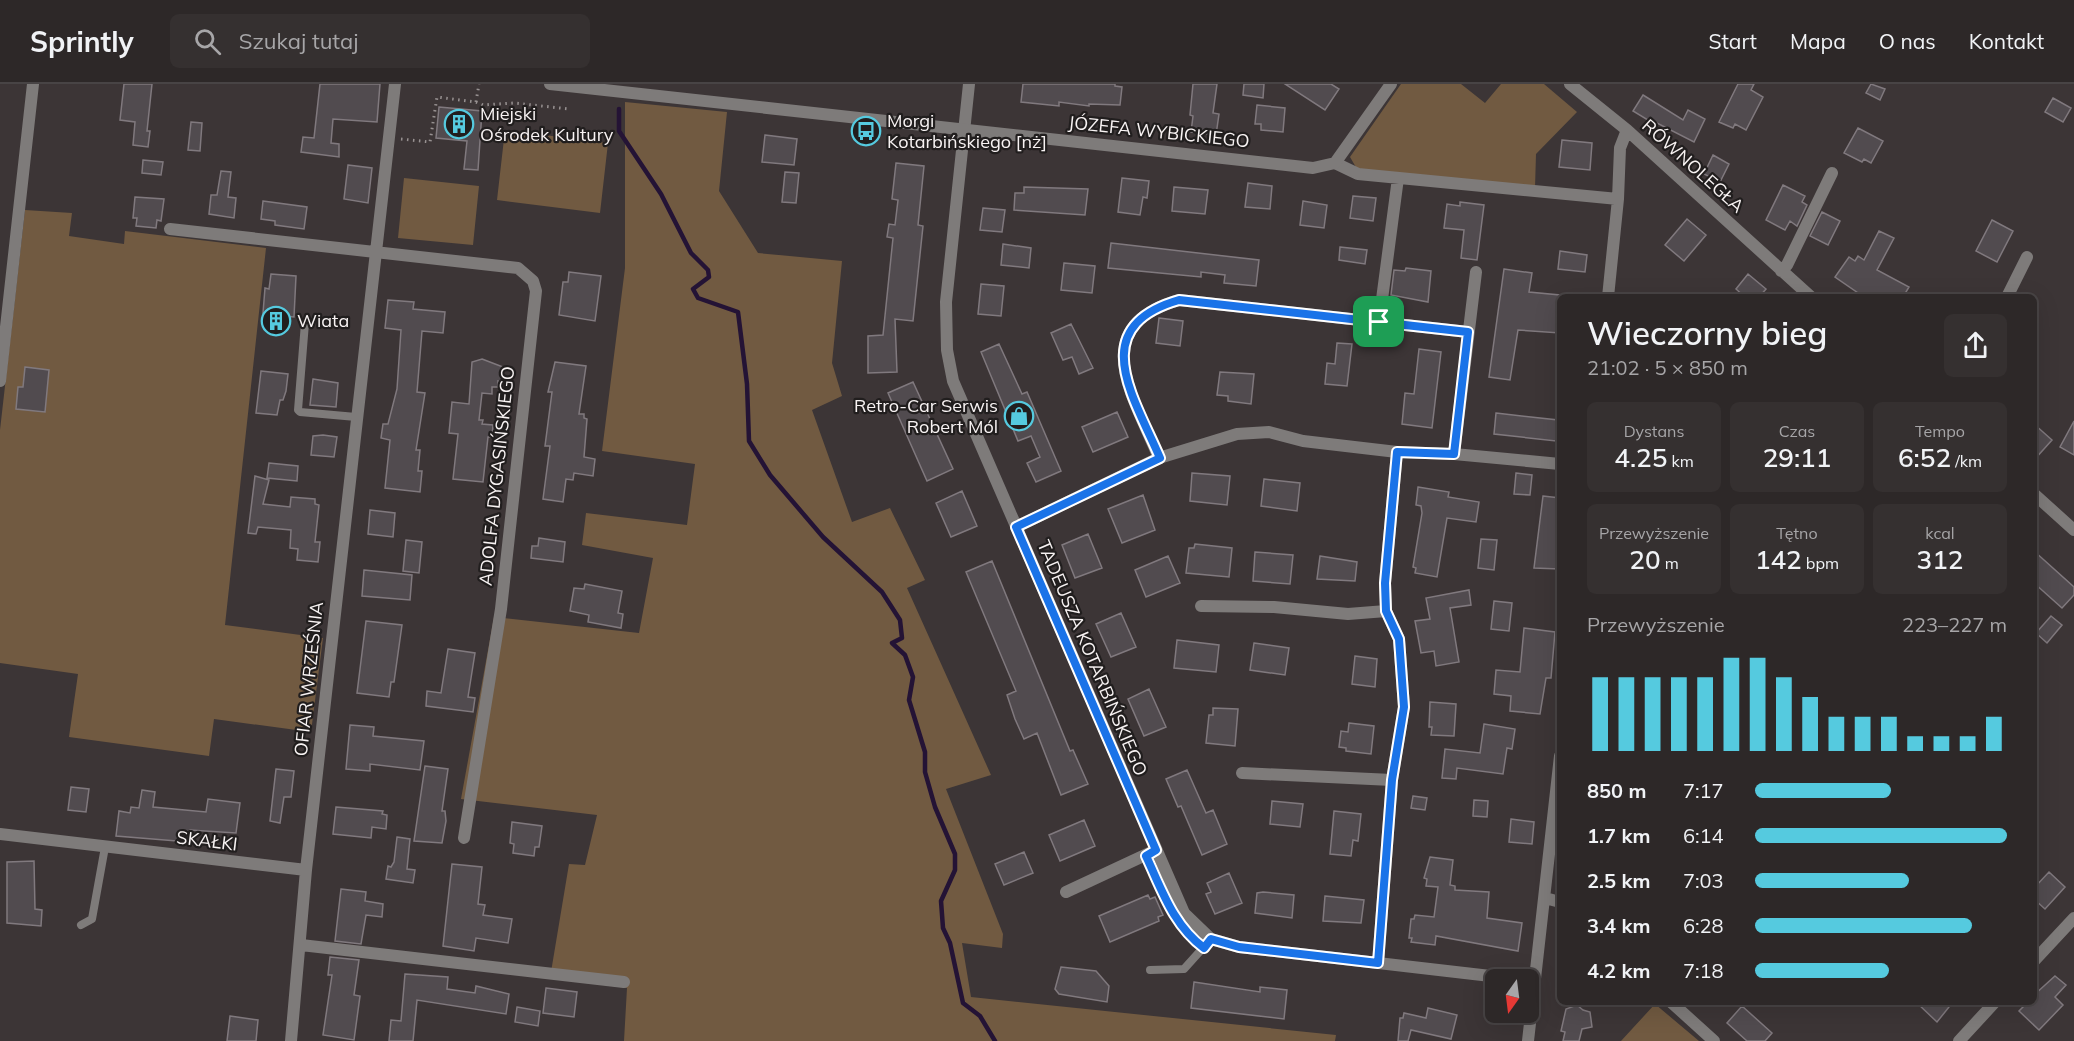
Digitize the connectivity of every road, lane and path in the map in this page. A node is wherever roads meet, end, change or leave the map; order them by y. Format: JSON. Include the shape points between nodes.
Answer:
{"nodes":[{"id":1,"x":33,"y":84,"type":"edge"},
{"id":2,"x":395,"y":84,"type":"edge"},
{"id":3,"x":479,"y":84,"type":"edge"},
{"id":4,"x":550,"y":84,"type":"edge"},
{"id":5,"x":969,"y":84,"type":"edge"},
{"id":6,"x":1391,"y":84,"type":"edge"},
{"id":7,"x":1577,"y":86,"type":"edge"},
{"id":8,"x":612,"y":87,"type":"edge"},
{"id":9,"x":476,"y":102,"type":"junction"},
{"id":10,"x":569,"y":110,"type":"dead end"},
{"id":11,"x":964,"y":129,"type":"junction"},
{"id":12,"x":1627,"y":130,"type":"junction"},
{"id":13,"x":388,"y":137,"type":"junction"},
{"id":14,"x":1335,"y":163,"type":"junction"},
{"id":15,"x":1832,"y":173,"type":"dead end"},
{"id":16,"x":1398,"y":178,"type":"junction"},
{"id":17,"x":1618,"y":200,"type":"junction"},
{"id":18,"x":170,"y":229,"type":"dead end"},
{"id":19,"x":375,"y":251,"type":"junction"},
{"id":20,"x":2026,"y":257,"type":"dead end"},
{"id":21,"x":1781,"y":271,"type":"junction"},
{"id":22,"x":1476,"y":272,"type":"dead end"},
{"id":23,"x":1608,"y":294,"type":"edge"},
{"id":24,"x":1808,"y":294,"type":"edge"},
{"id":25,"x":2008,"y":294,"type":"edge"},
{"id":26,"x":1379,"y":322,"type":"junction"},
{"id":27,"x":305,"y":323,"type":"dead end"},
{"id":28,"x":1468,"y":332,"type":"junction"},
{"id":29,"x":0,"y":381,"type":"edge"},
{"id":30,"x":356,"y":417,"type":"junction"},
{"id":31,"x":1397,"y":452,"type":"junction"},
{"id":32,"x":1454,"y":454,"type":"junction"},
{"id":33,"x":1160,"y":458,"type":"junction"},
{"id":34,"x":1557,"y":464,"type":"edge"},
{"id":35,"x":2037,"y":498,"type":"edge"},
{"id":36,"x":1016,"y":527,"type":"junction"},
{"id":37,"x":2074,"y":530,"type":"edge"},
{"id":38,"x":1201,"y":606,"type":"dead end"},
{"id":39,"x":1386,"y":611,"type":"junction"},
{"id":40,"x":1242,"y":773,"type":"dead end"},
{"id":41,"x":1392,"y":780,"type":"junction"},
{"id":42,"x":1557,"y":797,"type":"edge"},
{"id":43,"x":0,"y":834,"type":"edge"},
{"id":44,"x":464,"y":838,"type":"dead end"},
{"id":45,"x":105,"y":847,"type":"junction"},
{"id":46,"x":1156,"y":850,"type":"junction"},
{"id":47,"x":306,"y":870,"type":"junction"},
{"id":48,"x":1066,"y":892,"type":"dead end"},
{"id":49,"x":1545,"y":898,"type":"junction"},
{"id":50,"x":1557,"y":901,"type":"edge"},
{"id":51,"x":2074,"y":918,"type":"edge"},
{"id":52,"x":81,"y":926,"type":"dead end"},
{"id":53,"x":1211,"y":939,"type":"junction"},
{"id":54,"x":301,"y":945,"type":"junction"},
{"id":55,"x":2037,"y":958,"type":"edge"},
{"id":56,"x":1378,"y":963,"type":"junction"},
{"id":57,"x":1532,"y":969,"type":"edge"},
{"id":58,"x":1150,"y":970,"type":"dead end"},
{"id":59,"x":1485,"y":975,"type":"edge"},
{"id":60,"x":624,"y":982,"type":"dead end"},
{"id":61,"x":1674,"y":1005,"type":"edge"},
{"id":62,"x":1992,"y":1005,"type":"edge"},
{"id":63,"x":1529,"y":1023,"type":"edge"},
{"id":64,"x":291,"y":1041,"type":"edge"},
{"id":65,"x":1528,"y":1041,"type":"edge"},
{"id":66,"x":1714,"y":1041,"type":"edge"},
{"id":67,"x":1959,"y":1041,"type":"edge"}],
"edges":[{"from":1,"to":29,"type":"street"},
{"from":2,"to":13,"type":"street","name":"OFIAR WRZEŚNIA"},
{"from":3,"to":9,"type":"path"},
{"from":4,"to":8,"type":"street","name":"JÓZEFA WYBICKIEGO"},
{"from":5,"to":11,"type":"street","name":"TADEUSZA KOTARBIŃSKIEGO"},
{"from":6,"to":14,"type":"street"},
{"from":7,"to":12,"type":"street","name":"RÓWNOLEGŁA"},
{"from":8,"to":11,"type":"street","name":"JÓZEFA WYBICKIEGO"},
{"from":9,"to":10,"type":"path"},
{"from":9,"to":13,"type":"path","via":[[437,97],[430,142]]},
{"from":11,"to":14,"type":"street","name":"JÓZEFA WYBICKIEGO","via":[[1313,168]]},
{"from":11,"to":36,"type":"street","name":"TADEUSZA KOTARBIŃSKIEGO","via":[[946,302],[947,351],[953,381]]},
{"from":12,"to":17,"type":"street","via":[[1620,148]]},
{"from":12,"to":21,"type":"street","name":"RÓWNOLEGŁA"},
{"from":13,"to":19,"type":"street","name":"OFIAR WRZEŚNIA"},
{"from":14,"to":16,"type":"street","via":[[1359,174]]},
{"from":15,"to":21,"type":"street"},
{"from":16,"to":17,"type":"street"},
{"from":16,"to":26,"type":"street"},
{"from":17,"to":23,"type":"street"},
{"from":18,"to":19,"type":"street"},
{"from":19,"to":30,"type":"street","name":"OFIAR WRZEŚNIA"},
{"from":19,"to":44,"type":"street","name":"ADOLFA DYGASIŃSKIEGO","via":[[518,268],[533,281],[536,291],[501,609]]},
{"from":20,"to":25,"type":"street"},
{"from":21,"to":24,"type":"street","name":"RÓWNOLEGŁA"},
{"from":22,"to":28,"type":"street"},
{"from":26,"to":28,"type":"street"},
{"from":26,"to":33,"type":"street","via":[[1179,300],[1143,315],[1123,343],[1122,359],[1126,378]]},
{"from":27,"to":30,"type":"lane","via":[[298,410]]},
{"from":28,"to":32,"type":"street"},
{"from":30,"to":47,"type":"street","name":"OFIAR WRZEŚNIA"},
{"from":31,"to":32,"type":"street"},
{"from":31,"to":33,"type":"street","via":[[1303,441],[1269,432],[1237,434]]},
{"from":31,"to":39,"type":"street"},
{"from":32,"to":34,"type":"street"},
{"from":33,"to":36,"type":"street"},
{"from":35,"to":37,"type":"street"},
{"from":36,"to":46,"type":"street","name":"TADEUSZA KOTARBIŃSKIEGO"},
{"from":38,"to":39,"type":"street","via":[[1348,614]]},
{"from":39,"to":41,"type":"street","via":[[1399,639],[1404,707]]},
{"from":40,"to":41,"type":"street"},
{"from":41,"to":56,"type":"street"},
{"from":42,"to":49,"type":"street"},
{"from":43,"to":45,"type":"street","name":"SKAŁKI"},
{"from":45,"to":47,"type":"street","name":"SKAŁKI"},
{"from":45,"to":52,"type":"lane","via":[[92,919]]},
{"from":46,"to":48,"type":"street"},
{"from":46,"to":53,"type":"street","name":"TADEUSZA KOTARBIŃSKIEGO","via":[[1184,913]]},
{"from":47,"to":54,"type":"street","name":"OFIAR WRZEŚNIA"},
{"from":49,"to":50,"type":"street"},
{"from":49,"to":57,"type":"street"},
{"from":51,"to":55,"type":"street"},
{"from":53,"to":56,"type":"street","name":"TADEUSZA KOTARBIŃSKIEGO","via":[[1239,947]]},
{"from":53,"to":58,"type":"lane","via":[[1184,969]]},
{"from":54,"to":60,"type":"street"},
{"from":54,"to":64,"type":"street","name":"OFIAR WRZEŚNIA"},
{"from":56,"to":59,"type":"street","name":"TADEUSZA KOTARBIŃSKIEGO"},
{"from":61,"to":66,"type":"street"},
{"from":62,"to":67,"type":"street"},
{"from":63,"to":65,"type":"street"}]}
